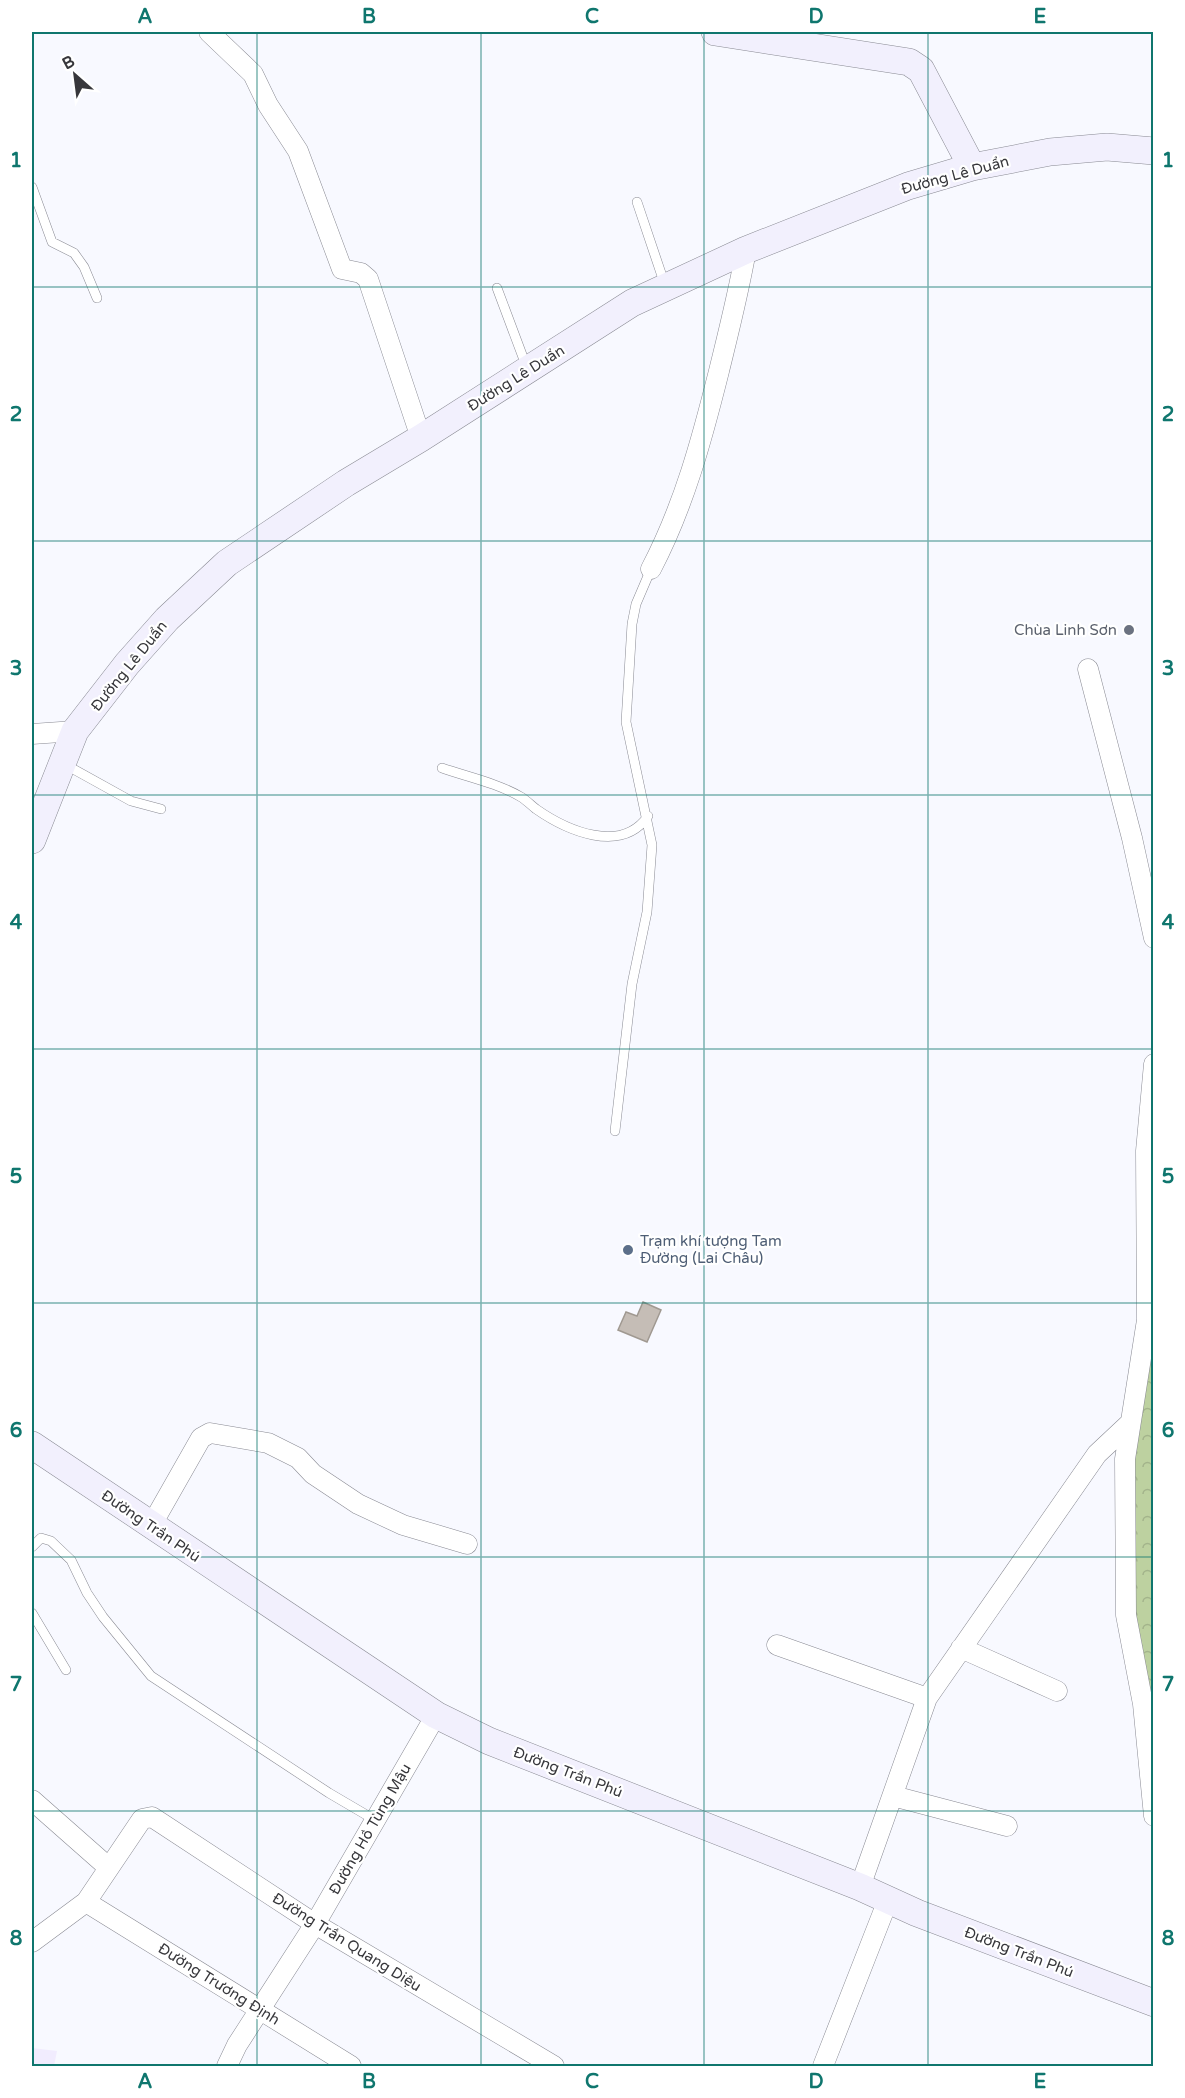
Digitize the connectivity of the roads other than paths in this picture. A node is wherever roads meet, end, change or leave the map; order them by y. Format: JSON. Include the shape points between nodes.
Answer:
{"nodes":[{"id":1,"x":210,"y":32,"type":"edge"},
{"id":2,"x":716,"y":32,"type":"edge"},
{"id":3,"x":1154,"y":151,"type":"edge"},
{"id":4,"x":972,"y":167,"type":"junction"},
{"id":5,"x":32,"y":187,"type":"edge"},
{"id":6,"x":637,"y":202,"type":"dead end"},
{"id":7,"x":746,"y":250,"type":"junction"},
{"id":8,"x":665,"y":287,"type":"junction"},
{"id":9,"x":497,"y":288,"type":"dead end"},
{"id":10,"x":97,"y":298,"type":"dead end"},
{"id":11,"x":528,"y":370,"type":"junction"},
{"id":12,"x":421,"y":438,"type":"junction"},
{"id":13,"x":651,"y":570,"type":"joint"},
{"id":14,"x":1088,"y":669,"type":"dead end"},
{"id":15,"x":75,"y":731,"type":"junction"},
{"id":16,"x":32,"y":734,"type":"edge"},
{"id":17,"x":64,"y":764,"type":"junction"},
{"id":18,"x":442,"y":768,"type":"dead end"},
{"id":19,"x":161,"y":809,"type":"dead end"},
{"id":20,"x":648,"y":816,"type":"junction"},
{"id":21,"x":32,"y":840,"type":"edge"},
{"id":22,"x":1154,"y":938,"type":"edge"},
{"id":23,"x":1154,"y":1064,"type":"edge"},
{"id":24,"x":615,"y":1131,"type":"dead end"},
{"id":25,"x":1129,"y":1424,"type":"junction"},
{"id":26,"x":32,"y":1445,"type":"edge"},
{"id":27,"x":151,"y":1526,"type":"junction"},
{"id":28,"x":467,"y":1544,"type":"dead end"},
{"id":29,"x":32,"y":1547,"type":"edge"},
{"id":30,"x":32,"y":1613,"type":"edge"},
{"id":31,"x":777,"y":1645,"type":"dead end"},
{"id":32,"x":961,"y":1648,"type":"junction"},
{"id":33,"x":66,"y":1670,"type":"dead end"},
{"id":34,"x":1057,"y":1691,"type":"dead end"},
{"id":35,"x":927,"y":1698,"type":"junction"},
{"id":36,"x":436,"y":1714,"type":"junction"},
{"id":37,"x":893,"y":1797,"type":"junction"},
{"id":38,"x":32,"y":1800,"type":"edge"},
{"id":39,"x":1154,"y":1816,"type":"edge"},
{"id":40,"x":375,"y":1820,"type":"junction"},
{"id":41,"x":1007,"y":1826,"type":"dead end"},
{"id":42,"x":108,"y":1867,"type":"junction"},
{"id":43,"x":860,"y":1887,"type":"junction"},
{"id":44,"x":888,"y":1900,"type":"junction"},
{"id":45,"x":86,"y":1902,"type":"junction"},
{"id":46,"x":315,"y":1924,"type":"junction"},
{"id":47,"x":32,"y":1942,"type":"edge"},
{"id":48,"x":1154,"y":2003,"type":"edge"},
{"id":49,"x":260,"y":2009,"type":"junction"},
{"id":50,"x":227,"y":2067,"type":"edge"},
{"id":51,"x":351,"y":2067,"type":"edge"},
{"id":52,"x":554,"y":2067,"type":"edge"},
{"id":53,"x":823,"y":2067,"type":"edge"}],
"edges":[{"from":1,"to":12,"type":"street","via":[[253,74],[267,105],[298,152],[342,269],[361,273],[368,279]]},
{"from":2,"to":4,"type":"street","via":[[909,62],[921,70]]},
{"from":3,"to":4,"type":"street","name":"Đường Lê Duẩn","via":[[1107,147],[1050,152]]},
{"from":4,"to":7,"type":"street","name":"Đường Lê Duẩn","via":[[908,186]]},
{"from":5,"to":10,"type":"lane","via":[[52,242],[74,253]]},
{"from":6,"to":8,"type":"lane"},
{"from":7,"to":8,"type":"street","name":"Đường Lê Duẩn"},
{"from":7,"to":13,"type":"street","via":[[714,397],[671,530]]},
{"from":8,"to":11,"type":"street","name":"Đường Lê Duẩn","via":[[632,303]]},
{"from":9,"to":11,"type":"lane"},
{"from":11,"to":12,"type":"street","name":"Đường Lê Duẩn"},
{"from":12,"to":15,"type":"street","name":"Đường Lê Duẩn","via":[[227,563],[167,619]]},
{"from":13,"to":20,"type":"lane","via":[[632,624],[626,722]]},
{"from":14,"to":22,"type":"street"},
{"from":15,"to":16,"type":"street"},
{"from":15,"to":17,"type":"street","name":"Đường Lê Duẩn"},
{"from":17,"to":19,"type":"lane","via":[[131,801]]},
{"from":17,"to":21,"type":"street","name":"Đường Lê Duẩn"},
{"from":18,"to":20,"type":"lane","via":[[522,798],[584,834],[610,838],[630,833]]},
{"from":20,"to":24,"type":"lane","via":[[652,845],[647,912],[632,984]]},
{"from":23,"to":25,"type":"street","via":[[1146,1150],[1147,1320]]},
{"from":25,"to":32,"type":"street","via":[[1097,1454]]},
{"from":25,"to":39,"type":"street","via":[[1125,1459],[1126,1616],[1143,1704]]},
{"from":26,"to":27,"type":"street","name":"Đường Trần Phú"},
{"from":27,"to":28,"type":"street","via":[[201,1438],[210,1433],[268,1443],[298,1458],[313,1474],[358,1504],[403,1525]]},
{"from":27,"to":36,"type":"street","name":"Đường Trần Phú"},
{"from":29,"to":40,"type":"lane","via":[[40,1538],[51,1540],[71,1560],[103,1617],[151,1676]]},
{"from":30,"to":33,"type":"lane"},
{"from":31,"to":35,"type":"street"},
{"from":32,"to":34,"type":"street"},
{"from":32,"to":35,"type":"street"},
{"from":35,"to":37,"type":"street"},
{"from":36,"to":40,"type":"street","name":"Đường Hồ Tùng Mậu"},
{"from":36,"to":43,"type":"street","name":"Đường Trần Phú","via":[[489,1741]]},
{"from":37,"to":41,"type":"street"},
{"from":37,"to":43,"type":"street"},
{"from":38,"to":42,"type":"street"},
{"from":40,"to":46,"type":"street","name":"Đường Hồ Tùng Mậu"},
{"from":42,"to":45,"type":"street"},
{"from":42,"to":46,"type":"street","name":"Đường Trần Quang Diệu","via":[[142,1820],[152,1817]]},
{"from":43,"to":44,"type":"street","name":"Đường Trần Phú"},
{"from":44,"to":48,"type":"street","name":"Đường Trần Phú"},
{"from":44,"to":53,"type":"street"},
{"from":45,"to":47,"type":"street"},
{"from":45,"to":49,"type":"street","name":"Đường Trương Định"},
{"from":46,"to":49,"type":"street","name":"Đường Hồ Tùng Mậu"},
{"from":46,"to":52,"type":"street","name":"Đường Trần Quang Diệu"},
{"from":49,"to":50,"type":"street","name":"Đường Hồ Tùng Mậu"},
{"from":49,"to":51,"type":"street","name":"Đường Trương Định"}]}
